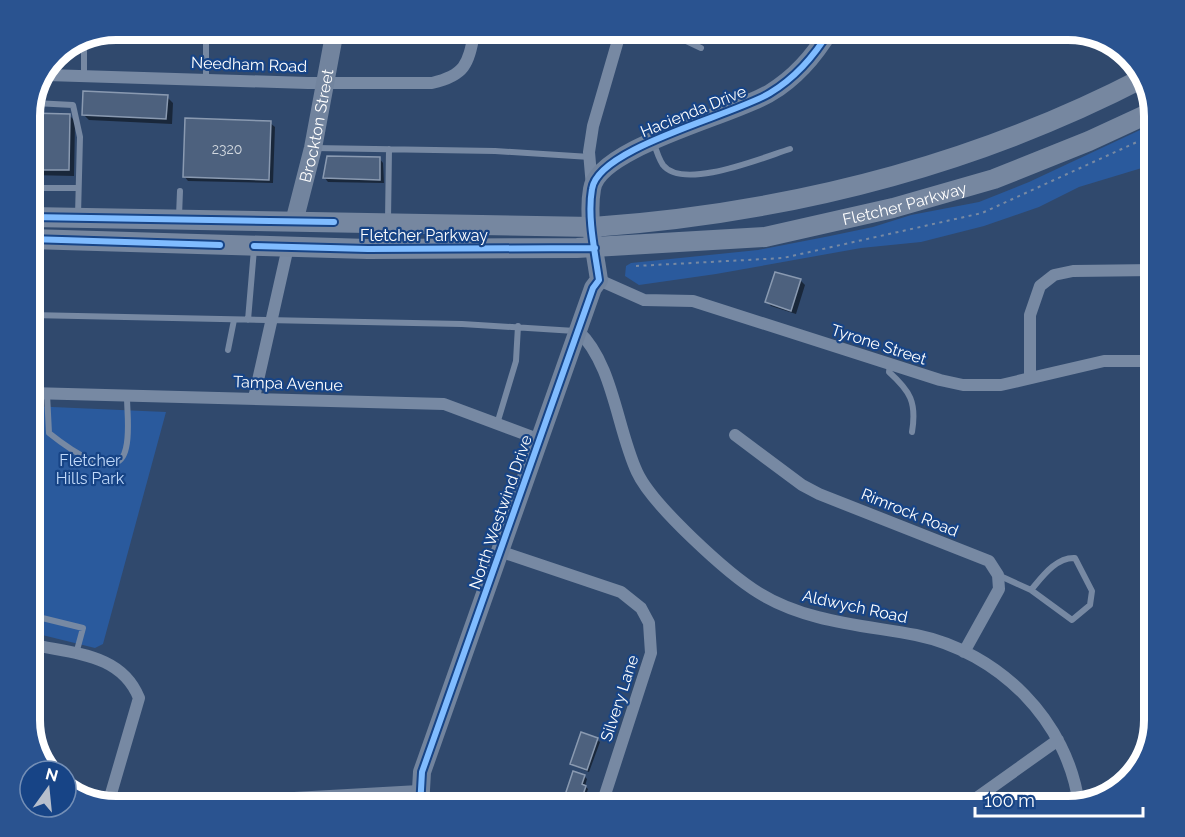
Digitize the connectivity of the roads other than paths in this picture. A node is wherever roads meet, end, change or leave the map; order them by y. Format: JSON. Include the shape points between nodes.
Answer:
{"nodes":[{"id":1,"x":206,"y":40,"type":"edge"},
{"id":2,"x":333,"y":40,"type":"edge"},
{"id":3,"x":473,"y":40,"type":"edge"},
{"id":4,"x":618,"y":40,"type":"edge"},
{"id":5,"x":684,"y":40,"type":"edge"},
{"id":6,"x":823,"y":40,"type":"edge"},
{"id":7,"x":84,"y":48,"type":"edge"},
{"id":8,"x":701,"y":48,"type":"dead end"},
{"id":9,"x":52,"y":75,"type":"edge"},
{"id":10,"x":84,"y":76,"type":"junction"},
{"id":11,"x":206,"y":79,"type":"junction"},
{"id":12,"x":1136,"y":82,"type":"edge"},
{"id":13,"x":324,"y":83,"type":"junction"},
{"id":14,"x":42,"y":103,"type":"edge"},
{"id":15,"x":1144,"y":116,"type":"edge"},
{"id":16,"x":652,"y":140,"type":"junction"},
{"id":17,"x":314,"y":148,"type":"junction"},
{"id":18,"x":388,"y":149,"type":"junction"},
{"id":19,"x":790,"y":149,"type":"dead end"},
{"id":20,"x":590,"y":157,"type":"junction"},
{"id":21,"x":592,"y":187,"type":"junction"},
{"id":22,"x":41,"y":188,"type":"edge"},
{"id":23,"x":78,"y":188,"type":"junction"},
{"id":24,"x":180,"y":191,"type":"dead end"},
{"id":25,"x":41,"y":217,"type":"edge"},
{"id":26,"x":78,"y":218,"type":"junction"},
{"id":27,"x":178,"y":220,"type":"junction"},
{"id":28,"x":294,"y":222,"type":"junction"},
{"id":29,"x":334,"y":222,"type":"junction"},
{"id":30,"x":388,"y":223,"type":"junction"},
{"id":31,"x":592,"y":227,"type":"junction"},
{"id":32,"x":41,"y":239,"type":"edge"},
{"id":33,"x":254,"y":246,"type":"junction"},
{"id":34,"x":288,"y":247,"type":"junction"},
{"id":35,"x":595,"y":248,"type":"junction"},
{"id":36,"x":1144,"y":270,"type":"edge"},
{"id":37,"x":599,"y":280,"type":"junction"},
{"id":38,"x":41,"y":315,"type":"edge"},
{"id":39,"x":234,"y":320,"type":"junction"},
{"id":40,"x":248,"y":320,"type":"junction"},
{"id":41,"x":271,"y":321,"type":"junction"},
{"id":42,"x":518,"y":326,"type":"junction"},
{"id":43,"x":578,"y":331,"type":"junction"},
{"id":44,"x":228,"y":350,"type":"dead end"},
{"id":45,"x":1144,"y":362,"type":"edge"},
{"id":46,"x":890,"y":364,"type":"junction"},
{"id":47,"x":1030,"y":378,"type":"junction"},
{"id":48,"x":41,"y":393,"type":"edge"},
{"id":49,"x":47,"y":393,"type":"junction"},
{"id":50,"x":128,"y":395,"type":"junction"},
{"id":51,"x":254,"y":398,"type":"junction"},
{"id":52,"x":497,"y":424,"type":"junction"},
{"id":53,"x":912,"y":432,"type":"dead end"},
{"id":54,"x":735,"y":435,"type":"dead end"},
{"id":55,"x":538,"y":439,"type":"junction"},
{"id":56,"x":502,"y":552,"type":"junction"},
{"id":57,"x":998,"y":575,"type":"junction"},
{"id":58,"x":1031,"y":590,"type":"junction"},
{"id":59,"x":41,"y":618,"type":"edge"},
{"id":60,"x":41,"y":646,"type":"edge"},
{"id":61,"x":964,"y":652,"type":"junction"},
{"id":62,"x":76,"y":654,"type":"junction"},
{"id":63,"x":1058,"y":740,"type":"junction"},
{"id":64,"x":110,"y":796,"type":"edge"},
{"id":65,"x":420,"y":796,"type":"edge"},
{"id":66,"x":605,"y":796,"type":"edge"},
{"id":67,"x":979,"y":796,"type":"edge"},
{"id":68,"x":1078,"y":796,"type":"edge"}],
"edges":[{"from":1,"to":11,"type":"lane"},
{"from":2,"to":13,"type":"street","name":"Brockton Street"},
{"from":3,"to":13,"type":"street","name":"Needham Road","via":[[467,65],[451,79],[432,83]]},
{"from":4,"to":20,"type":"street","via":[[593,126]]},
{"from":5,"to":8,"type":"lane"},
{"from":6,"to":16,"type":"street","name":"Hacienda Drive","via":[[804,65],[770,93],[735,111]]},
{"from":7,"to":10,"type":"lane"},
{"from":9,"to":10,"type":"street","name":"Needham Road"},
{"from":10,"to":11,"type":"street","name":"Needham Road"},
{"from":11,"to":13,"type":"street","name":"Needham Road"},
{"from":12,"to":31,"type":"main road","name":"Fletcher Parkway","via":[[1089,106],[956,159],[855,188],[676,220]]},
{"from":13,"to":17,"type":"street","name":"Brockton Street"},
{"from":14,"to":23,"type":"lane","via":[[73,105],[80,137]]},
{"from":15,"to":35,"type":"main road","name":"Fletcher Parkway","via":[[994,179],[893,208],[765,237]]},
{"from":16,"to":19,"type":"lane","via":[[664,166],[688,175],[710,173]]},
{"from":16,"to":21,"type":"street","name":"Hacienda Drive","via":[[601,172]]},
{"from":17,"to":18,"type":"lane"},
{"from":17,"to":28,"type":"street","name":"Brockton Street"},
{"from":18,"to":20,"type":"lane"},
{"from":18,"to":30,"type":"lane"},
{"from":20,"to":21,"type":"street"},
{"from":21,"to":31,"type":"street"},
{"from":22,"to":23,"type":"lane"},
{"from":23,"to":26,"type":"lane"},
{"from":24,"to":27,"type":"lane"},
{"from":25,"to":26,"type":"main road","name":"Fletcher Parkway"},
{"from":26,"to":27,"type":"main road","name":"Fletcher Parkway"},
{"from":27,"to":28,"type":"main road","name":"Fletcher Parkway"},
{"from":28,"to":29,"type":"main road","name":"Fletcher Parkway"},
{"from":28,"to":33,"type":"main road","via":[[280,237]]},
{"from":29,"to":30,"type":"main road","name":"Fletcher Parkway"},
{"from":29,"to":34,"type":"main road","via":[[293,237]]},
{"from":30,"to":31,"type":"main road","name":"Fletcher Parkway"},
{"from":31,"to":35,"type":"street"},
{"from":32,"to":33,"type":"main road","name":"Fletcher Parkway"},
{"from":33,"to":34,"type":"main road","name":"Fletcher Parkway"},
{"from":33,"to":40,"type":"lane"},
{"from":34,"to":35,"type":"main road","name":"Fletcher Parkway"},
{"from":34,"to":41,"type":"street"},
{"from":35,"to":37,"type":"street"},
{"from":36,"to":47,"type":"street","via":[[1073,271],[1054,275],[1040,286],[1030,315]]},
{"from":37,"to":43,"type":"street","name":"North Westwind Drive"},
{"from":37,"to":46,"type":"street","name":"Tyrone Street","via":[[644,300],[693,301]]},
{"from":38,"to":39,"type":"lane"},
{"from":39,"to":40,"type":"lane"},
{"from":39,"to":44,"type":"lane"},
{"from":40,"to":41,"type":"lane"},
{"from":41,"to":42,"type":"lane"},
{"from":41,"to":51,"type":"street"},
{"from":42,"to":43,"type":"lane"},
{"from":42,"to":52,"type":"lane","via":[[516,361]]},
{"from":43,"to":55,"type":"street","name":"North Westwind Drive"},
{"from":43,"to":61,"type":"street","name":"Aldwych Road","via":[[597,352],[641,481],[710,555],[751,588],[797,611],[917,635]]},
{"from":45,"to":47,"type":"street","name":"Tyrone Street","via":[[1104,361]]},
{"from":46,"to":47,"type":"street","name":"Tyrone Street","via":[[963,385],[1001,386]]},
{"from":46,"to":53,"type":"lane","via":[[889,372],[906,388],[911,399],[915,416]]},
{"from":48,"to":49,"type":"street","name":"Tampa Avenue"},
{"from":49,"to":50,"type":"street","name":"Tampa Avenue"},
{"from":49,"to":50,"type":"lane","via":[[49,433],[87,460],[108,463],[117,461],[126,450]]},
{"from":50,"to":51,"type":"street","name":"Tampa Avenue"},
{"from":51,"to":52,"type":"street","name":"Tampa Avenue","via":[[444,404]]},
{"from":52,"to":55,"type":"street","name":"Tampa Avenue"},
{"from":54,"to":57,"type":"street","name":"Rimrock Road","via":[[802,485],[989,561]]},
{"from":55,"to":56,"type":"street","name":"North Westwind Drive"},
{"from":56,"to":65,"type":"street","name":"North Westwind Drive","via":[[422,772]]},
{"from":56,"to":66,"type":"street","name":"Silvery Lane","via":[[621,592],[642,608],[649,623],[651,653]]},
{"from":57,"to":58,"type":"lane"},
{"from":57,"to":61,"type":"street","via":[[999,590]]},
{"from":58,"to":58,"type":"lane","via":[[1049,570],[1075,558],[1092,591],[1090,605],[1072,620]]},
{"from":59,"to":62,"type":"lane","via":[[83,628]]},
{"from":60,"to":62,"type":"street"},
{"from":61,"to":63,"type":"street","name":"Aldwych Road","via":[[992,667],[1019,689],[1044,716]]},
{"from":62,"to":64,"type":"street","via":[[122,670],[133,682],[139,698]]},
{"from":63,"to":67,"type":"street"},
{"from":63,"to":68,"type":"street","name":"Aldwych Road"}]}
